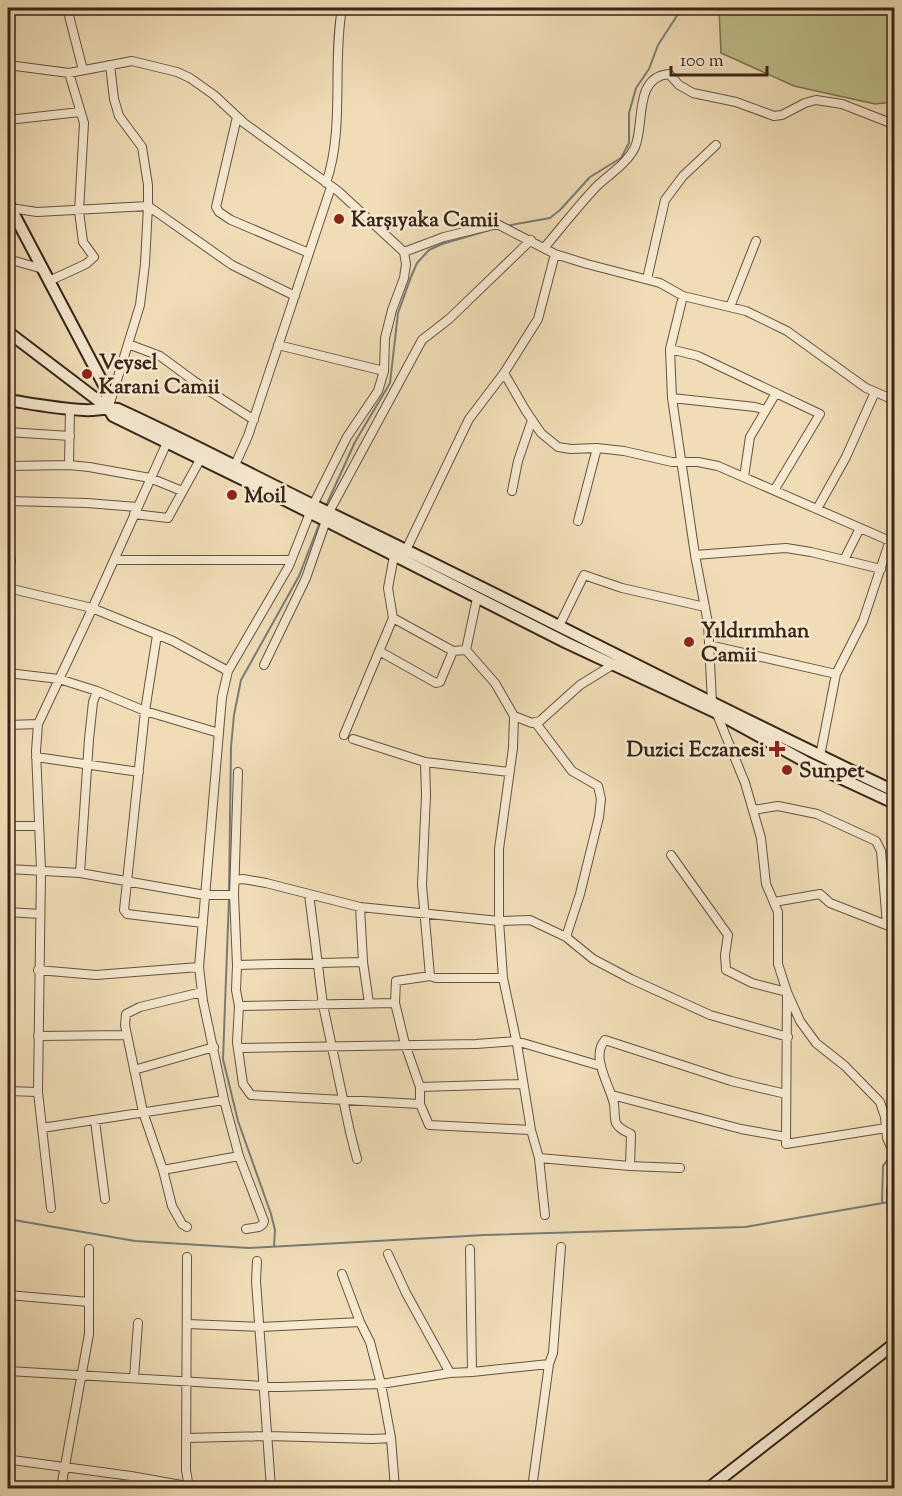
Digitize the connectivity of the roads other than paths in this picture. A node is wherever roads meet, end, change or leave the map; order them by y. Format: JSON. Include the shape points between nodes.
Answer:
{"nodes":[{"id":1,"x":67,"y":8,"type":"edge"},
{"id":2,"x":342,"y":8,"type":"edge"},
{"id":3,"x":8,"y":65,"type":"edge"},
{"id":4,"x":110,"y":65,"type":"junction"},
{"id":5,"x":83,"y":70,"type":"junction"},
{"id":6,"x":69,"y":73,"type":"junction"},
{"id":7,"x":80,"y":112,"type":"junction"},
{"id":8,"x":237,"y":117,"type":"junction"},
{"id":9,"x":8,"y":120,"type":"edge"},
{"id":10,"x":894,"y":127,"type":"edge"},
{"id":11,"x":716,"y":145,"type":"dead end"},
{"id":12,"x":329,"y":185,"type":"junction"},
{"id":13,"x":9,"y":206,"type":"edge"},
{"id":14,"x":148,"y":206,"type":"junction"},
{"id":15,"x":80,"y":211,"type":"junction"},
{"id":16,"x":8,"y":219,"type":"edge"},
{"id":17,"x":531,"y":240,"type":"junction"},
{"id":18,"x":756,"y":241,"type":"dead end"},
{"id":19,"x":544,"y":248,"type":"junction"},
{"id":20,"x":404,"y":252,"type":"junction"},
{"id":21,"x":309,"y":254,"type":"junction"},
{"id":22,"x":555,"y":254,"type":"junction"},
{"id":23,"x":8,"y":260,"type":"edge"},
{"id":24,"x":42,"y":269,"type":"junction"},
{"id":25,"x":647,"y":279,"type":"junction"},
{"id":26,"x":49,"y":281,"type":"junction"},
{"id":27,"x":295,"y":296,"type":"junction"},
{"id":28,"x":683,"y":296,"type":"junction"},
{"id":29,"x":730,"y":307,"type":"junction"},
{"id":30,"x":8,"y":332,"type":"edge"},
{"id":31,"x":128,"y":344,"type":"junction"},
{"id":32,"x":279,"y":345,"type":"junction"},
{"id":33,"x":670,"y":349,"type":"junction"},
{"id":34,"x":384,"y":371,"type":"junction"},
{"id":35,"x":504,"y":373,"type":"junction"},
{"id":36,"x":875,"y":392,"type":"junction"},
{"id":37,"x":776,"y":393,"type":"junction"},
{"id":38,"x":672,"y":398,"type":"junction"},
{"id":39,"x":8,"y":400,"type":"edge"},
{"id":40,"x":894,"y":400,"type":"edge"},
{"id":41,"x":108,"y":408,"type":"junction"},
{"id":42,"x":69,"y":409,"type":"junction"},
{"id":43,"x":765,"y":410,"type":"junction"},
{"id":44,"x":254,"y":420,"type":"junction"},
{"id":45,"x":532,"y":420,"type":"junction"},
{"id":46,"x":8,"y":432,"type":"edge"},
{"id":47,"x":70,"y":436,"type":"junction"},
{"id":48,"x":169,"y":437,"type":"junction"},
{"id":49,"x":597,"y":448,"type":"junction"},
{"id":50,"x":201,"y":458,"type":"junction"},
{"id":51,"x":681,"y":461,"type":"junction"},
{"id":52,"x":69,"y":465,"type":"junction"},
{"id":53,"x":235,"y":465,"type":"junction"},
{"id":54,"x":8,"y":466,"type":"edge"},
{"id":55,"x":744,"y":477,"type":"junction"},
{"id":56,"x":150,"y":478,"type":"junction"},
{"id":57,"x":775,"y":489,"type":"junction"},
{"id":58,"x":182,"y":490,"type":"junction"},
{"id":59,"x":512,"y":491,"type":"dead end"},
{"id":60,"x":8,"y":501,"type":"edge"},
{"id":61,"x":818,"y":508,"type":"junction"},
{"id":62,"x":136,"y":510,"type":"junction"},
{"id":63,"x":320,"y":513,"type":"junction"},
{"id":64,"x":578,"y":521,"type":"dead end"},
{"id":65,"x":860,"y":528,"type":"junction"},
{"id":66,"x":894,"y":528,"type":"edge"},
{"id":67,"x":891,"y":548,"type":"edge"},
{"id":68,"x":406,"y":550,"type":"junction"},
{"id":69,"x":695,"y":555,"type":"junction"},
{"id":70,"x":394,"y":556,"type":"junction"},
{"id":71,"x":114,"y":560,"type":"junction"},
{"id":72,"x":291,"y":560,"type":"junction"},
{"id":73,"x":844,"y":560,"type":"junction"},
{"id":74,"x":11,"y":561,"type":"dead end"},
{"id":75,"x":881,"y":569,"type":"junction"},
{"id":76,"x":8,"y":570,"type":"edge"},
{"id":77,"x":8,"y":588,"type":"edge"},
{"id":78,"x":477,"y":598,"type":"junction"},
{"id":79,"x":705,"y":607,"type":"junction"},
{"id":80,"x":92,"y":608,"type":"junction"},
{"id":81,"x":393,"y":618,"type":"junction"},
{"id":82,"x":559,"y":626,"type":"junction"},
{"id":83,"x":157,"y":635,"type":"junction"},
{"id":84,"x":709,"y":645,"type":"junction"},
{"id":85,"x":466,"y":650,"type":"junction"},
{"id":86,"x":379,"y":651,"type":"junction"},
{"id":87,"x":453,"y":651,"type":"junction"},
{"id":88,"x":614,"y":664,"type":"junction"},
{"id":89,"x":264,"y":665,"type":"dead end"},
{"id":90,"x":228,"y":671,"type":"junction"},
{"id":91,"x":8,"y":673,"type":"edge"},
{"id":92,"x":836,"y":674,"type":"junction"},
{"id":93,"x":59,"y":680,"type":"junction"},
{"id":94,"x":96,"y":691,"type":"junction"},
{"id":95,"x":712,"y":702,"type":"junction"},
{"id":96,"x":145,"y":711,"type":"junction"},
{"id":97,"x":717,"y":713,"type":"junction"},
{"id":98,"x":514,"y":716,"type":"junction"},
{"id":99,"x":535,"y":722,"type":"junction"},
{"id":100,"x":38,"y":724,"type":"junction"},
{"id":101,"x":8,"y":725,"type":"edge"},
{"id":102,"x":219,"y":733,"type":"junction"},
{"id":103,"x":344,"y":735,"type":"dead end"},
{"id":104,"x":353,"y":739,"type":"dead end"},
{"id":105,"x":820,"y":756,"type":"junction"},
{"id":106,"x":36,"y":757,"type":"junction"},
{"id":107,"x":425,"y":762,"type":"junction"},
{"id":108,"x":88,"y":764,"type":"junction"},
{"id":109,"x":138,"y":772,"type":"junction"},
{"id":110,"x":238,"y":772,"type":"dead end"},
{"id":111,"x":509,"y":772,"type":"junction"},
{"id":112,"x":894,"y":791,"type":"edge"},
{"id":113,"x":894,"y":803,"type":"edge"},
{"id":114,"x":753,"y":810,"type":"junction"},
{"id":115,"x":8,"y":826,"type":"edge"},
{"id":116,"x":39,"y":826,"type":"junction"},
{"id":117,"x":671,"y":855,"type":"dead end"},
{"id":118,"x":8,"y":870,"type":"edge"},
{"id":119,"x":41,"y":870,"type":"junction"},
{"id":120,"x":80,"y":873,"type":"junction"},
{"id":121,"x":235,"y":880,"type":"junction"},
{"id":122,"x":126,"y":882,"type":"junction"},
{"id":123,"x":309,"y":894,"type":"junction"},
{"id":124,"x":205,"y":895,"type":"junction"},
{"id":125,"x":230,"y":895,"type":"junction"},
{"id":126,"x":774,"y":902,"type":"junction"},
{"id":127,"x":360,"y":907,"type":"junction"},
{"id":128,"x":8,"y":912,"type":"edge"},
{"id":129,"x":40,"y":914,"type":"junction"},
{"id":130,"x":425,"y":915,"type":"junction"},
{"id":131,"x":499,"y":921,"type":"junction"},
{"id":132,"x":202,"y":923,"type":"junction"},
{"id":133,"x":891,"y":926,"type":"edge"},
{"id":134,"x":566,"y":938,"type":"junction"},
{"id":135,"x":317,"y":961,"type":"junction"},
{"id":136,"x":363,"y":962,"type":"junction"},
{"id":137,"x":237,"y":965,"type":"junction"},
{"id":138,"x":199,"y":967,"type":"junction"},
{"id":139,"x":38,"y":970,"type":"junction"},
{"id":140,"x":430,"y":976,"type":"junction"},
{"id":141,"x":502,"y":978,"type":"junction"},
{"id":142,"x":787,"y":992,"type":"junction"},
{"id":143,"x":202,"y":993,"type":"junction"},
{"id":144,"x":395,"y":1002,"type":"junction"},
{"id":145,"x":369,"y":1003,"type":"junction"},
{"id":146,"x":324,"y":1005,"type":"junction"},
{"id":147,"x":239,"y":1006,"type":"junction"},
{"id":148,"x":126,"y":1035,"type":"junction"},
{"id":149,"x":38,"y":1036,"type":"junction"},
{"id":150,"x":788,"y":1037,"type":"junction"},
{"id":151,"x":516,"y":1041,"type":"junction"},
{"id":152,"x":405,"y":1044,"type":"junction"},
{"id":153,"x":214,"y":1047,"type":"junction"},
{"id":154,"x":333,"y":1047,"type":"junction"},
{"id":155,"x":239,"y":1048,"type":"junction"},
{"id":156,"x":601,"y":1066,"type":"junction"},
{"id":157,"x":134,"y":1070,"type":"junction"},
{"id":158,"x":522,"y":1084,"type":"junction"},
{"id":159,"x":420,"y":1087,"type":"junction"},
{"id":160,"x":8,"y":1091,"type":"edge"},
{"id":161,"x":39,"y":1092,"type":"junction"},
{"id":162,"x":786,"y":1094,"type":"junction"},
{"id":163,"x":612,"y":1095,"type":"junction"},
{"id":164,"x":224,"y":1100,"type":"junction"},
{"id":165,"x":344,"y":1100,"type":"junction"},
{"id":166,"x":420,"y":1104,"type":"junction"},
{"id":167,"x":143,"y":1112,"type":"junction"},
{"id":168,"x":95,"y":1121,"type":"junction"},
{"id":169,"x":42,"y":1128,"type":"junction"},
{"id":170,"x":886,"y":1128,"type":"junction"},
{"id":171,"x":531,"y":1130,"type":"junction"},
{"id":172,"x":786,"y":1137,"type":"junction"},
{"id":173,"x":893,"y":1148,"type":"edge"},
{"id":174,"x":239,"y":1156,"type":"junction"},
{"id":175,"x":538,"y":1158,"type":"junction"},
{"id":176,"x":357,"y":1159,"type":"dead end"},
{"id":177,"x":630,"y":1167,"type":"junction"},
{"id":178,"x":680,"y":1168,"type":"dead end"},
{"id":179,"x":164,"y":1170,"type":"junction"},
{"id":180,"x":894,"y":1178,"type":"edge"},
{"id":181,"x":105,"y":1199,"type":"dead end"},
{"id":182,"x":51,"y":1208,"type":"dead end"},
{"id":183,"x":545,"y":1215,"type":"dead end"},
{"id":184,"x":187,"y":1227,"type":"dead end"},
{"id":185,"x":246,"y":1229,"type":"dead end"},
{"id":186,"x":561,"y":1246,"type":"dead end"},
{"id":187,"x":89,"y":1249,"type":"dead end"},
{"id":188,"x":470,"y":1249,"type":"dead end"},
{"id":189,"x":388,"y":1254,"type":"dead end"},
{"id":190,"x":187,"y":1257,"type":"dead end"},
{"id":191,"x":257,"y":1261,"type":"dead end"},
{"id":192,"x":342,"y":1274,"type":"dead end"},
{"id":193,"x":894,"y":1280,"type":"edge"},
{"id":194,"x":8,"y":1295,"type":"edge"},
{"id":195,"x":89,"y":1302,"type":"junction"},
{"id":196,"x":360,"y":1322,"type":"junction"},
{"id":197,"x":138,"y":1323,"type":"dead end"},
{"id":198,"x":187,"y":1324,"type":"junction"},
{"id":199,"x":261,"y":1327,"type":"junction"},
{"id":200,"x":894,"y":1344,"type":"edge"},
{"id":201,"x":549,"y":1364,"type":"junction"},
{"id":202,"x":8,"y":1371,"type":"edge"},
{"id":203,"x":472,"y":1372,"type":"junction"},
{"id":204,"x":450,"y":1373,"type":"junction"},
{"id":205,"x":83,"y":1375,"type":"junction"},
{"id":206,"x":134,"y":1378,"type":"junction"},
{"id":207,"x":186,"y":1381,"type":"junction"},
{"id":208,"x":381,"y":1384,"type":"junction"},
{"id":209,"x":265,"y":1386,"type":"junction"},
{"id":210,"x":268,"y":1436,"type":"junction"},
{"id":211,"x":186,"y":1438,"type":"junction"},
{"id":212,"x":391,"y":1438,"type":"junction"},
{"id":213,"x":12,"y":1460,"type":"dead end"},
{"id":214,"x":65,"y":1468,"type":"junction"},
{"id":215,"x":131,"y":1476,"type":"junction"},
{"id":216,"x":188,"y":1487,"type":"edge"},
{"id":217,"x":62,"y":1488,"type":"edge"},
{"id":218,"x":129,"y":1488,"type":"edge"},
{"id":219,"x":198,"y":1488,"type":"edge"},
{"id":220,"x":272,"y":1488,"type":"edge"},
{"id":221,"x":395,"y":1488,"type":"edge"},
{"id":222,"x":532,"y":1488,"type":"edge"},
{"id":223,"x":709,"y":1488,"type":"edge"}],
"edges":[{"from":1,"to":5,"type":"street"},
{"from":2,"to":12,"type":"street"},
{"from":3,"to":6,"type":"street"},
{"from":4,"to":5,"type":"street"},
{"from":4,"to":8,"type":"street","via":[[132,61],[177,72],[214,95]]},
{"from":4,"to":14,"type":"street","via":[[119,116],[142,147]]},
{"from":5,"to":6,"type":"street"},
{"from":6,"to":7,"type":"street"},
{"from":7,"to":9,"type":"street"},
{"from":7,"to":15,"type":"street","via":[[84,149]]},
{"from":8,"to":12,"type":"street"},
{"from":8,"to":21,"type":"street","via":[[216,207],[231,220]]},
{"from":10,"to":19,"type":"street","via":[[842,104],[816,100],[774,116],[736,102],[693,93],[669,74],[661,75],[650,84],[642,101],[636,144],[630,156],[595,188]]},
{"from":11,"to":25,"type":"street","via":[[682,176],[665,200]]},
{"from":12,"to":20,"type":"street"},
{"from":12,"to":21,"type":"street"},
{"from":13,"to":15,"type":"street","via":[[37,212]]},
{"from":13,"to":16,"type":"street"},
{"from":13,"to":24,"type":"main road"},
{"from":14,"to":15,"type":"street"},
{"from":14,"to":27,"type":"street","via":[[232,266]]},
{"from":14,"to":31,"type":"street","via":[[140,305]]},
{"from":15,"to":26,"type":"street","via":[[83,243],[94,257]]},
{"from":17,"to":19,"type":"street"},
{"from":17,"to":20,"type":"street","via":[[497,224]]},
{"from":17,"to":63,"type":"street","via":[[422,340]]},
{"from":18,"to":29,"type":"street"},
{"from":19,"to":22,"type":"street"},
{"from":20,"to":34,"type":"street","via":[[404,278],[385,338]]},
{"from":21,"to":27,"type":"street"},
{"from":22,"to":25,"type":"street"},
{"from":22,"to":35,"type":"street","via":[[538,319]]},
{"from":23,"to":24,"type":"street"},
{"from":24,"to":26,"type":"main road"},
{"from":25,"to":28,"type":"street"},
{"from":26,"to":41,"type":"main road","via":[[106,389]]},
{"from":27,"to":32,"type":"street"},
{"from":28,"to":29,"type":"street"},
{"from":28,"to":33,"type":"street"},
{"from":29,"to":36,"type":"street","via":[[746,310],[787,331]]},
{"from":30,"to":41,"type":"main road"},
{"from":31,"to":41,"type":"street"},
{"from":31,"to":44,"type":"street","via":[[160,356]]},
{"from":32,"to":34,"type":"street"},
{"from":32,"to":44,"type":"street"},
{"from":33,"to":37,"type":"street","via":[[698,356]]},
{"from":33,"to":38,"type":"street"},
{"from":34,"to":63,"type":"street","via":[[378,391],[347,437]]},
{"from":35,"to":45,"type":"street"},
{"from":35,"to":68,"type":"street","via":[[469,419]]},
{"from":36,"to":40,"type":"street"},
{"from":36,"to":61,"type":"street"},
{"from":37,"to":43,"type":"street"},
{"from":37,"to":57,"type":"street","via":[[820,414]]},
{"from":38,"to":43,"type":"street"},
{"from":38,"to":51,"type":"street"},
{"from":39,"to":42,"type":"main road"},
{"from":41,"to":42,"type":"main road"},
{"from":41,"to":48,"type":"main road","via":[[113,416]]},
{"from":42,"to":47,"type":"street"},
{"from":43,"to":55,"type":"street","via":[[750,437]]},
{"from":44,"to":53,"type":"street"},
{"from":45,"to":49,"type":"street","via":[[558,447]]},
{"from":45,"to":59,"type":"street"},
{"from":46,"to":47,"type":"street"},
{"from":47,"to":52,"type":"street"},
{"from":48,"to":50,"type":"main road"},
{"from":48,"to":53,"type":"main road"},
{"from":48,"to":56,"type":"street"},
{"from":49,"to":51,"type":"street"},
{"from":49,"to":64,"type":"street"},
{"from":50,"to":58,"type":"street"},
{"from":50,"to":63,"type":"main road"},
{"from":51,"to":55,"type":"street","via":[[718,466]]},
{"from":51,"to":69,"type":"street"},
{"from":52,"to":54,"type":"street"},
{"from":52,"to":56,"type":"street"},
{"from":53,"to":63,"type":"main road"},
{"from":55,"to":57,"type":"street"},
{"from":56,"to":58,"type":"street"},
{"from":56,"to":62,"type":"street"},
{"from":57,"to":61,"type":"street"},
{"from":58,"to":62,"type":"street","via":[[168,518]]},
{"from":60,"to":62,"type":"street","via":[[87,503]]},
{"from":61,"to":65,"type":"street"},
{"from":62,"to":71,"type":"street"},
{"from":63,"to":68,"type":"main road"},
{"from":63,"to":70,"type":"main road"},
{"from":63,"to":72,"type":"street"},
{"from":63,"to":89,"type":"street","via":[[306,578]]},
{"from":65,"to":67,"type":"street"},
{"from":65,"to":73,"type":"street"},
{"from":66,"to":67,"type":"street"},
{"from":67,"to":75,"type":"street"},
{"from":68,"to":82,"type":"main road"},
{"from":69,"to":73,"type":"street","via":[[786,548]]},
{"from":69,"to":79,"type":"street"},
{"from":70,"to":78,"type":"main road"},
{"from":70,"to":81,"type":"street","via":[[388,588]]},
{"from":71,"to":72,"type":"street"},
{"from":71,"to":80,"type":"street"},
{"from":72,"to":90,"type":"street"},
{"from":73,"to":75,"type":"street"},
{"from":74,"to":76,"type":"street"},
{"from":75,"to":92,"type":"street","via":[[863,621]]},
{"from":77,"to":80,"type":"street"},
{"from":78,"to":85,"type":"street"},
{"from":78,"to":88,"type":"main road"},
{"from":79,"to":82,"type":"street","via":[[584,575]]},
{"from":79,"to":84,"type":"street"},
{"from":80,"to":83,"type":"street"},
{"from":80,"to":93,"type":"street"},
{"from":81,"to":86,"type":"street"},
{"from":81,"to":87,"type":"street"},
{"from":82,"to":95,"type":"main road"},
{"from":83,"to":90,"type":"street"},
{"from":83,"to":96,"type":"street"},
{"from":84,"to":92,"type":"street"},
{"from":84,"to":95,"type":"street"},
{"from":85,"to":87,"type":"street"},
{"from":85,"to":98,"type":"street","via":[[495,683]]},
{"from":86,"to":87,"type":"street","via":[[436,683],[440,682]]},
{"from":86,"to":103,"type":"street"},
{"from":88,"to":97,"type":"main road"},
{"from":88,"to":99,"type":"street","via":[[580,685]]},
{"from":90,"to":102,"type":"street"},
{"from":91,"to":93,"type":"street"},
{"from":92,"to":105,"type":"street"},
{"from":93,"to":94,"type":"street"},
{"from":93,"to":100,"type":"street"},
{"from":94,"to":96,"type":"street"},
{"from":94,"to":108,"type":"street"},
{"from":95,"to":97,"type":"street"},
{"from":95,"to":105,"type":"main road"},
{"from":96,"to":102,"type":"street"},
{"from":96,"to":109,"type":"street"},
{"from":97,"to":113,"type":"main road","via":[[806,762]]},
{"from":97,"to":114,"type":"street"},
{"from":98,"to":99,"type":"street"},
{"from":98,"to":111,"type":"street"},
{"from":99,"to":134,"type":"street","via":[[572,771],[598,786],[601,799]]},
{"from":100,"to":101,"type":"street"},
{"from":100,"to":106,"type":"street"},
{"from":102,"to":124,"type":"street"},
{"from":104,"to":107,"type":"street"},
{"from":105,"to":112,"type":"main road"},
{"from":106,"to":108,"type":"street"},
{"from":106,"to":116,"type":"street"},
{"from":107,"to":111,"type":"street"},
{"from":107,"to":130,"type":"street"},
{"from":108,"to":109,"type":"street"},
{"from":108,"to":120,"type":"street"},
{"from":109,"to":122,"type":"street"},
{"from":110,"to":121,"type":"street"},
{"from":111,"to":131,"type":"street","via":[[499,849]]},
{"from":114,"to":126,"type":"street","via":[[761,837],[766,884]]},
{"from":114,"to":133,"type":"street","via":[[778,806],[817,814],[876,841],[881,851]]},
{"from":115,"to":116,"type":"street"},
{"from":116,"to":119,"type":"street"},
{"from":117,"to":142,"type":"street","via":[[728,935],[726,970],[752,983]]},
{"from":118,"to":119,"type":"street"},
{"from":119,"to":120,"type":"street"},
{"from":119,"to":129,"type":"street"},
{"from":120,"to":122,"type":"street"},
{"from":121,"to":123,"type":"street"},
{"from":121,"to":125,"type":"street"},
{"from":122,"to":124,"type":"street"},
{"from":122,"to":132,"type":"street","via":[[127,914]]},
{"from":123,"to":127,"type":"street"},
{"from":123,"to":135,"type":"street"},
{"from":124,"to":125,"type":"street"},
{"from":124,"to":132,"type":"street"},
{"from":125,"to":137,"type":"street"},
{"from":126,"to":133,"type":"street","via":[[820,894],[830,903]]},
{"from":126,"to":142,"type":"street","via":[[778,964]]},
{"from":127,"to":130,"type":"street"},
{"from":127,"to":136,"type":"street"},
{"from":128,"to":129,"type":"street"},
{"from":129,"to":139,"type":"street"},
{"from":130,"to":131,"type":"street"},
{"from":130,"to":140,"type":"street"},
{"from":131,"to":134,"type":"street","via":[[530,920]]},
{"from":131,"to":141,"type":"street"},
{"from":132,"to":138,"type":"street"},
{"from":134,"to":150,"type":"street","via":[[592,959],[710,1015]]},
{"from":135,"to":136,"type":"street"},
{"from":135,"to":137,"type":"street"},
{"from":135,"to":146,"type":"street"},
{"from":136,"to":145,"type":"street"},
{"from":137,"to":147,"type":"street"},
{"from":138,"to":139,"type":"street","via":[[96,975]]},
{"from":138,"to":143,"type":"street"},
{"from":139,"to":149,"type":"street"},
{"from":140,"to":141,"type":"street"},
{"from":140,"to":144,"type":"street","via":[[396,981]]},
{"from":141,"to":151,"type":"street"},
{"from":142,"to":150,"type":"street"},
{"from":142,"to":170,"type":"street","via":[[800,1021],[816,1043],[880,1102]]},
{"from":143,"to":148,"type":"street","via":[[140,1007],[126,1014]]},
{"from":143,"to":153,"type":"street"},
{"from":144,"to":145,"type":"street"},
{"from":144,"to":152,"type":"street"},
{"from":145,"to":146,"type":"street"},
{"from":146,"to":147,"type":"street"},
{"from":146,"to":154,"type":"street"},
{"from":147,"to":155,"type":"street"},
{"from":148,"to":149,"type":"street"},
{"from":148,"to":157,"type":"street"},
{"from":149,"to":161,"type":"street"},
{"from":150,"to":162,"type":"street"},
{"from":151,"to":152,"type":"street"},
{"from":151,"to":156,"type":"street"},
{"from":151,"to":158,"type":"street"},
{"from":152,"to":154,"type":"street"},
{"from":152,"to":159,"type":"street"},
{"from":153,"to":157,"type":"street"},
{"from":153,"to":164,"type":"street"},
{"from":154,"to":155,"type":"street"},
{"from":154,"to":165,"type":"street"},
{"from":155,"to":165,"type":"street","via":[[243,1084],[251,1095]]},
{"from":156,"to":162,"type":"street","via":[[601,1045],[605,1040],[731,1081]]},
{"from":156,"to":163,"type":"street"},
{"from":157,"to":167,"type":"street"},
{"from":158,"to":159,"type":"street"},
{"from":158,"to":171,"type":"street"},
{"from":159,"to":166,"type":"street"},
{"from":160,"to":161,"type":"street"},
{"from":161,"to":169,"type":"street"},
{"from":162,"to":172,"type":"street"},
{"from":163,"to":172,"type":"street","via":[[741,1130]]},
{"from":163,"to":177,"type":"street","via":[[616,1123],[631,1134]]},
{"from":164,"to":167,"type":"street"},
{"from":164,"to":174,"type":"street"},
{"from":165,"to":166,"type":"street"},
{"from":165,"to":176,"type":"street"},
{"from":166,"to":171,"type":"street","via":[[429,1125]]},
{"from":167,"to":168,"type":"street"},
{"from":167,"to":179,"type":"street"},
{"from":168,"to":169,"type":"street"},
{"from":168,"to":181,"type":"street"},
{"from":169,"to":182,"type":"street"},
{"from":170,"to":172,"type":"street","via":[[786,1144]]},
{"from":170,"to":173,"type":"street"},
{"from":171,"to":175,"type":"street"},
{"from":174,"to":179,"type":"street"},
{"from":174,"to":185,"type":"street","via":[[264,1221],[259,1227]]},
{"from":175,"to":177,"type":"street"},
{"from":175,"to":183,"type":"street"},
{"from":177,"to":178,"type":"street"},
{"from":179,"to":184,"type":"street","via":[[172,1206]]},
{"from":180,"to":193,"type":"street"},
{"from":186,"to":201,"type":"street"},
{"from":187,"to":195,"type":"street"},
{"from":188,"to":203,"type":"street"},
{"from":189,"to":204,"type":"street"},
{"from":190,"to":198,"type":"street"},
{"from":191,"to":199,"type":"street"},
{"from":192,"to":196,"type":"street"},
{"from":194,"to":195,"type":"street"},
{"from":195,"to":205,"type":"street"},
{"from":196,"to":199,"type":"street"},
{"from":196,"to":208,"type":"street","via":[[370,1342]]},
{"from":197,"to":206,"type":"street"},
{"from":198,"to":199,"type":"street"},
{"from":198,"to":207,"type":"street"},
{"from":199,"to":209,"type":"street"},
{"from":200,"to":223,"type":"main road"},
{"from":201,"to":203,"type":"street"},
{"from":201,"to":222,"type":"street"},
{"from":202,"to":205,"type":"street"},
{"from":203,"to":204,"type":"street"},
{"from":204,"to":208,"type":"street"},
{"from":205,"to":206,"type":"street"},
{"from":205,"to":214,"type":"street"},
{"from":206,"to":207,"type":"street"},
{"from":207,"to":209,"type":"street"},
{"from":207,"to":211,"type":"street"},
{"from":208,"to":209,"type":"street"},
{"from":208,"to":212,"type":"street"},
{"from":209,"to":210,"type":"street"},
{"from":210,"to":211,"type":"street"},
{"from":210,"to":212,"type":"street"},
{"from":210,"to":220,"type":"street"},
{"from":211,"to":216,"type":"street"},
{"from":212,"to":221,"type":"street"},
{"from":213,"to":214,"type":"street"},
{"from":214,"to":215,"type":"street"},
{"from":214,"to":217,"type":"street"},
{"from":215,"to":216,"type":"street"},
{"from":215,"to":218,"type":"street"},
{"from":216,"to":219,"type":"street"}]}
